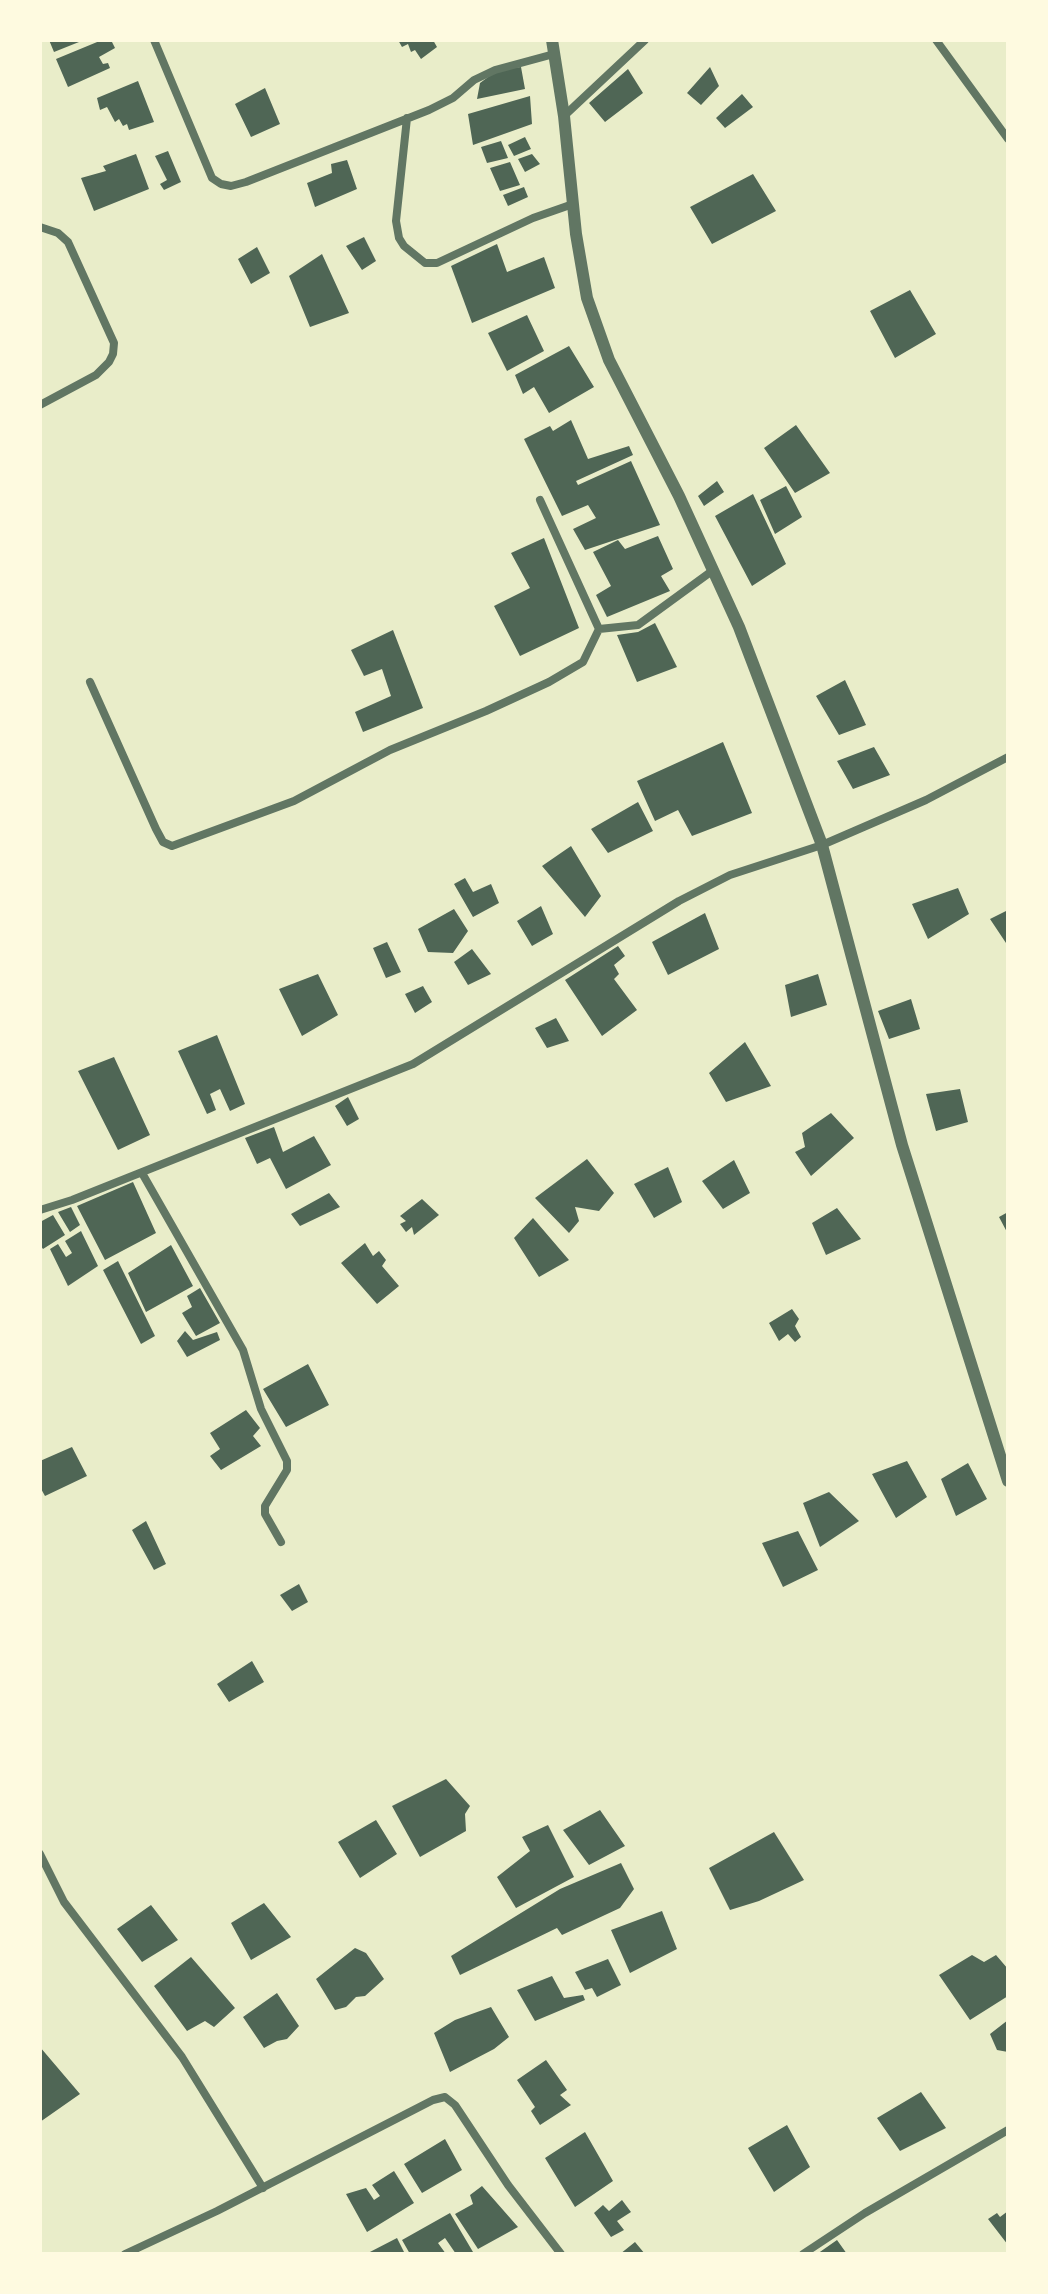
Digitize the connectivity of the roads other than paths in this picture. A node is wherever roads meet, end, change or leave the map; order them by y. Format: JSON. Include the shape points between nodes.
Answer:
{"nodes":[{"id":1,"x":154,"y":40,"type":"edge"},
{"id":2,"x":552,"y":40,"type":"edge"},
{"id":3,"x":645,"y":40,"type":"edge"},
{"id":4,"x":936,"y":40,"type":"edge"},
{"id":5,"x":554,"y":54,"type":"junction"},
{"id":6,"x":564,"y":116,"type":"junction"},
{"id":7,"x":407,"y":118,"type":"junction"},
{"id":8,"x":1008,"y":139,"type":"edge"},
{"id":9,"x":573,"y":204,"type":"junction"},
{"id":10,"x":40,"y":227,"type":"edge"},
{"id":11,"x":40,"y":405,"type":"edge"},
{"id":12,"x":540,"y":500,"type":"dead end"},
{"id":13,"x":712,"y":571,"type":"junction"},
{"id":14,"x":599,"y":629,"type":"junction"},
{"id":15,"x":90,"y":682,"type":"dead end"},
{"id":16,"x":1008,"y":757,"type":"edge"},
{"id":17,"x":822,"y":845,"type":"junction"},
{"id":18,"x":142,"y":1173,"type":"junction"},
{"id":19,"x":40,"y":1210,"type":"edge"},
{"id":20,"x":1008,"y":1481,"type":"edge"},
{"id":21,"x":281,"y":1542,"type":"dead end"},
{"id":22,"x":40,"y":1854,"type":"edge"},
{"id":23,"x":1008,"y":2130,"type":"edge"},
{"id":24,"x":263,"y":2188,"type":"junction"},
{"id":25,"x":125,"y":2254,"type":"edge"},
{"id":26,"x":561,"y":2254,"type":"edge"},
{"id":27,"x":803,"y":2254,"type":"edge"}],
"edges":[{"from":1,"to":7,"type":"street","via":[[212,178],[221,184],[246,182]]},
{"from":2,"to":5,"type":"street"},
{"from":3,"to":6,"type":"street"},
{"from":4,"to":8,"type":"street"},
{"from":5,"to":6,"type":"street"},
{"from":5,"to":7,"type":"street","via":[[495,70],[453,98]]},
{"from":6,"to":9,"type":"street"},
{"from":7,"to":9,"type":"street","via":[[396,221],[404,246],[425,263],[437,263]]},
{"from":9,"to":13,"type":"street","via":[[597,330]]},
{"from":10,"to":11,"type":"street","via":[[68,242],[114,343],[109,362],[96,375]]},
{"from":12,"to":14,"type":"street"},
{"from":13,"to":14,"type":"street","via":[[638,625]]},
{"from":13,"to":17,"type":"street","via":[[739,627]]},
{"from":14,"to":15,"type":"street","via":[[583,662],[549,682],[390,750],[294,801],[172,846],[156,829]]},
{"from":16,"to":17,"type":"street"},
{"from":17,"to":18,"type":"street","via":[[730,875],[679,901],[413,1064]]},
{"from":17,"to":20,"type":"street","via":[[902,1145]]},
{"from":18,"to":19,"type":"street"},
{"from":18,"to":21,"type":"street","via":[[243,1350],[261,1409],[287,1461],[265,1506]]},
{"from":22,"to":24,"type":"street","via":[[64,1902],[182,2057]]},
{"from":23,"to":27,"type":"street"},
{"from":24,"to":25,"type":"street"},
{"from":24,"to":26,"type":"street","via":[[445,2097]]}]}
